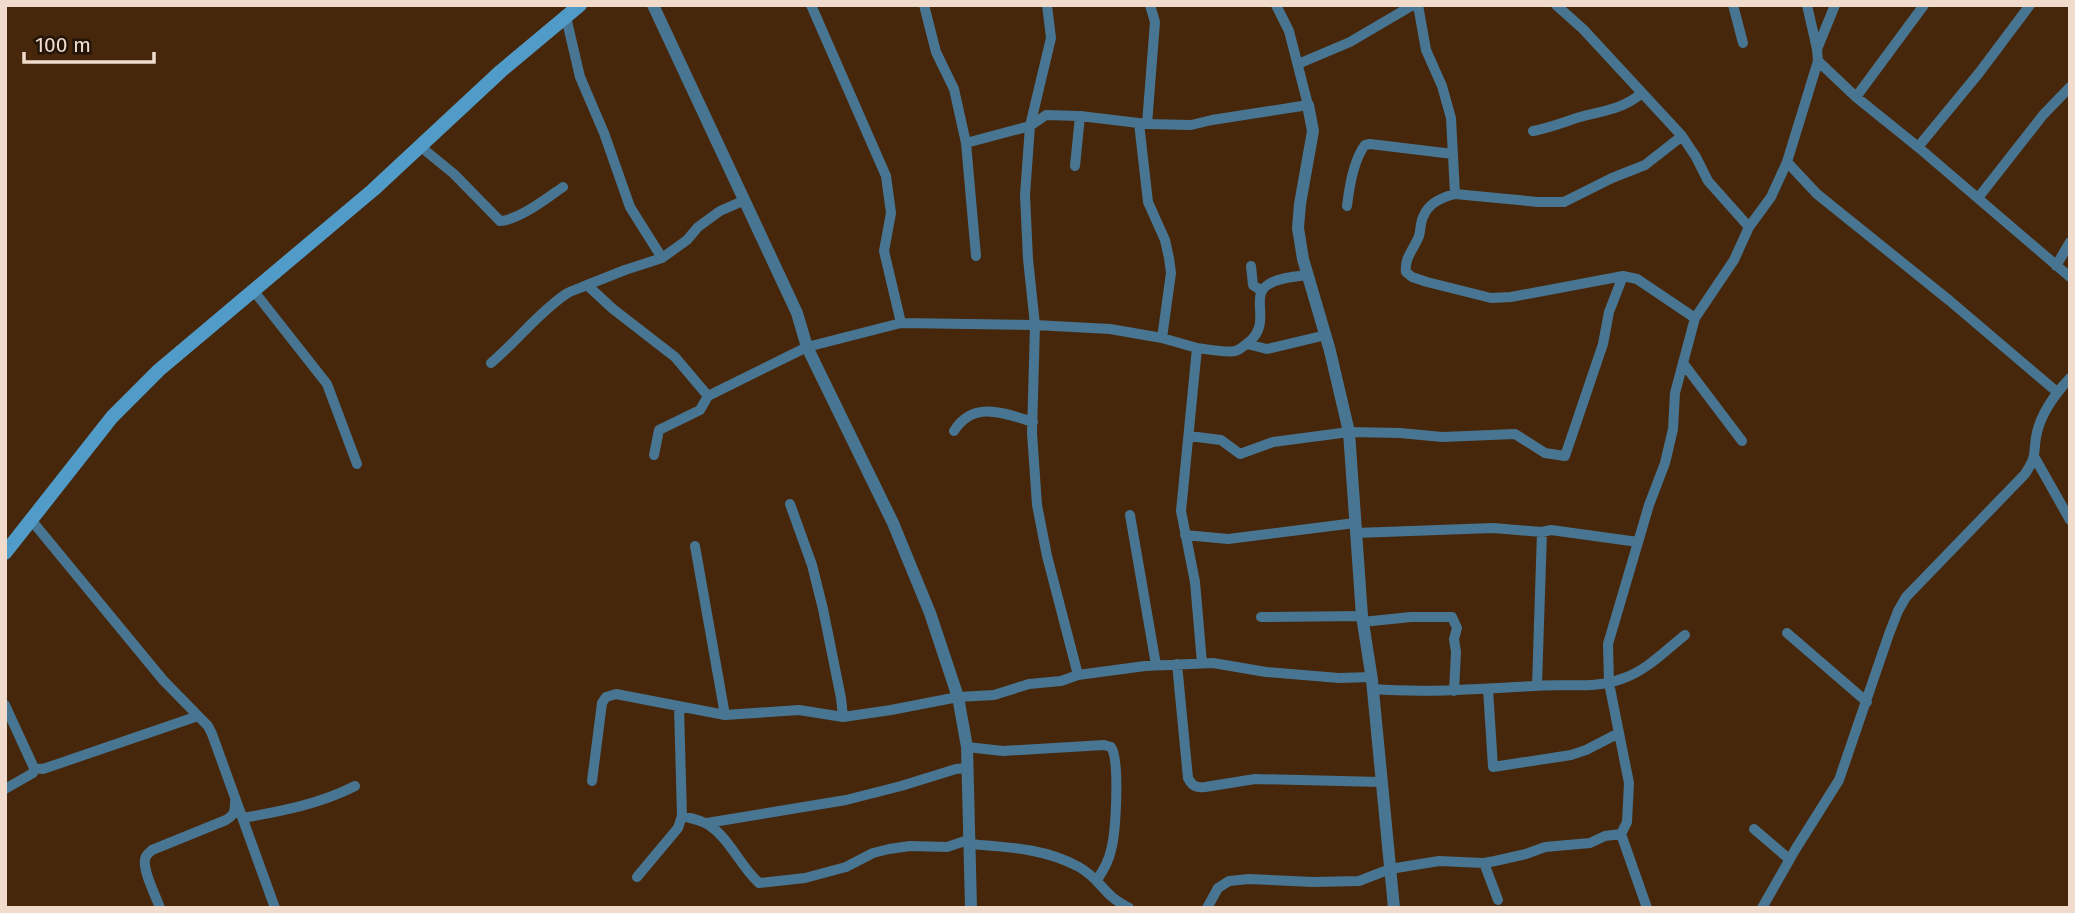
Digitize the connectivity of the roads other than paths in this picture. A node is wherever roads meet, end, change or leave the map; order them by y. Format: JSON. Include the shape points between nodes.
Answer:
{"nodes":[{"id":1,"x":580,"y":5,"type":"edge"},
{"id":2,"x":653,"y":5,"type":"edge"},
{"id":3,"x":811,"y":5,"type":"edge"},
{"id":4,"x":924,"y":5,"type":"edge"},
{"id":5,"x":1048,"y":5,"type":"edge"},
{"id":6,"x":1150,"y":5,"type":"edge"},
{"id":7,"x":1276,"y":5,"type":"edge"},
{"id":8,"x":1416,"y":5,"type":"edge"},
{"id":9,"x":1556,"y":5,"type":"edge"},
{"id":10,"x":1732,"y":5,"type":"edge"},
{"id":11,"x":1807,"y":5,"type":"edge"},
{"id":12,"x":1835,"y":5,"type":"edge"},
{"id":13,"x":1924,"y":5,"type":"edge"},
{"id":14,"x":2031,"y":5,"type":"edge"},
{"id":15,"x":566,"y":17,"type":"junction"},
{"id":16,"x":1743,"y":43,"type":"dead end"},
{"id":17,"x":1817,"y":49,"type":"junction"},
{"id":18,"x":1818,"y":61,"type":"junction"},
{"id":19,"x":1298,"y":64,"type":"junction"},
{"id":20,"x":2070,"y":87,"type":"edge"},
{"id":21,"x":1642,"y":94,"type":"junction"},
{"id":22,"x":1856,"y":96,"type":"junction"},
{"id":23,"x":1308,"y":104,"type":"junction"},
{"id":24,"x":1080,"y":116,"type":"junction"},
{"id":25,"x":1143,"y":124,"type":"junction"},
{"id":26,"x":1030,"y":126,"type":"junction"},
{"id":27,"x":1533,"y":131,"type":"dead end"},
{"id":28,"x":1682,"y":136,"type":"junction"},
{"id":29,"x":965,"y":143,"type":"junction"},
{"id":30,"x":421,"y":147,"type":"junction"},
{"id":31,"x":1918,"y":147,"type":"junction"},
{"id":32,"x":1453,"y":154,"type":"junction"},
{"id":33,"x":1787,"y":162,"type":"junction"},
{"id":34,"x":1075,"y":166,"type":"dead end"},
{"id":35,"x":562,"y":187,"type":"dead end"},
{"id":36,"x":1455,"y":194,"type":"junction"},
{"id":37,"x":1978,"y":198,"type":"junction"},
{"id":38,"x":745,"y":200,"type":"junction"},
{"id":39,"x":1347,"y":206,"type":"dead end"},
{"id":40,"x":1749,"y":227,"type":"junction"},
{"id":41,"x":2070,"y":242,"type":"edge"},
{"id":42,"x":976,"y":256,"type":"dead end"},
{"id":43,"x":662,"y":258,"type":"junction"},
{"id":44,"x":1251,"y":266,"type":"dead end"},
{"id":45,"x":2056,"y":266,"type":"junction"},
{"id":46,"x":1307,"y":275,"type":"junction"},
{"id":47,"x":1623,"y":276,"type":"junction"},
{"id":48,"x":2070,"y":277,"type":"edge"},
{"id":49,"x":587,"y":285,"type":"junction"},
{"id":50,"x":253,"y":290,"type":"junction"},
{"id":51,"x":1262,"y":291,"type":"junction"},
{"id":52,"x":1695,"y":318,"type":"junction"},
{"id":53,"x":901,"y":323,"type":"junction"},
{"id":54,"x":1035,"y":325,"type":"junction"},
{"id":55,"x":1259,"y":331,"type":"junction"},
{"id":56,"x":1326,"y":335,"type":"junction"},
{"id":57,"x":1162,"y":338,"type":"junction"},
{"id":58,"x":1247,"y":344,"type":"junction"},
{"id":59,"x":807,"y":347,"type":"junction"},
{"id":60,"x":1197,"y":348,"type":"junction"},
{"id":61,"x":1267,"y":349,"type":"junction"},
{"id":62,"x":491,"y":363,"type":"dead end"},
{"id":63,"x":1683,"y":363,"type":"junction"},
{"id":64,"x":2070,"y":379,"type":"edge"},
{"id":65,"x":2057,"y":392,"type":"junction"},
{"id":66,"x":708,"y":396,"type":"junction"},
{"id":67,"x":1033,"y":422,"type":"junction"},
{"id":68,"x":954,"y":431,"type":"dead end"},
{"id":69,"x":1349,"y":432,"type":"junction"},
{"id":70,"x":1189,"y":436,"type":"junction"},
{"id":71,"x":1742,"y":441,"type":"dead end"},
{"id":72,"x":654,"y":455,"type":"dead end"},
{"id":73,"x":2035,"y":458,"type":"junction"},
{"id":74,"x":357,"y":464,"type":"dead end"},
{"id":75,"x":790,"y":504,"type":"dead end"},
{"id":76,"x":1130,"y":515,"type":"dead end"},
{"id":77,"x":2070,"y":520,"type":"edge"},
{"id":78,"x":32,"y":521,"type":"junction"},
{"id":79,"x":1356,"y":528,"type":"junction"},
{"id":80,"x":1542,"y":532,"type":"junction"},
{"id":81,"x":1185,"y":536,"type":"junction"},
{"id":82,"x":1638,"y":542,"type":"junction"},
{"id":83,"x":695,"y":546,"type":"dead end"},
{"id":84,"x":5,"y":553,"type":"edge"},
{"id":85,"x":1261,"y":617,"type":"dead end"},
{"id":86,"x":1362,"y":619,"type":"junction"},
{"id":87,"x":1787,"y":633,"type":"dead end"},
{"id":88,"x":1685,"y":635,"type":"dead end"},
{"id":89,"x":1202,"y":663,"type":"junction"},
{"id":90,"x":1177,"y":664,"type":"junction"},
{"id":91,"x":1156,"y":665,"type":"junction"},
{"id":92,"x":1078,"y":675,"type":"junction"},
{"id":93,"x":1372,"y":683,"type":"junction"},
{"id":94,"x":1609,"y":683,"type":"junction"},
{"id":95,"x":1536,"y":685,"type":"junction"},
{"id":96,"x":1488,"y":689,"type":"junction"},
{"id":97,"x":1454,"y":691,"type":"junction"},
{"id":98,"x":958,"y":697,"type":"junction"},
{"id":99,"x":1867,"y":702,"type":"junction"},
{"id":100,"x":5,"y":705,"type":"edge"},
{"id":101,"x":679,"y":707,"type":"junction"},
{"id":102,"x":725,"y":715,"type":"junction"},
{"id":103,"x":198,"y":716,"type":"junction"},
{"id":104,"x":843,"y":717,"type":"junction"},
{"id":105,"x":1619,"y":733,"type":"junction"},
{"id":106,"x":967,"y":747,"type":"junction"},
{"id":107,"x":34,"y":768,"type":"junction"},
{"id":108,"x":967,"y":768,"type":"junction"},
{"id":109,"x":592,"y":781,"type":"dead end"},
{"id":110,"x":1381,"y":782,"type":"junction"},
{"id":111,"x":355,"y":786,"type":"dead end"},
{"id":112,"x":5,"y":789,"type":"edge"},
{"id":113,"x":235,"y":802,"type":"junction"},
{"id":114,"x":682,"y":816,"type":"junction"},
{"id":115,"x":243,"y":818,"type":"junction"},
{"id":116,"x":707,"y":823,"type":"junction"},
{"id":117,"x":1754,"y":829,"type":"dead end"},
{"id":118,"x":1621,"y":834,"type":"junction"},
{"id":119,"x":968,"y":842,"type":"junction"},
{"id":120,"x":1789,"y":859,"type":"junction"},
{"id":121,"x":1484,"y":863,"type":"junction"},
{"id":122,"x":1391,"y":869,"type":"junction"},
{"id":123,"x":637,"y":877,"type":"dead end"},
{"id":124,"x":1097,"y":880,"type":"junction"},
{"id":125,"x":1498,"y":900,"type":"dead end"},
{"id":126,"x":1646,"y":907,"type":"edge"},
{"id":127,"x":160,"y":908,"type":"edge"},
{"id":128,"x":275,"y":908,"type":"edge"},
{"id":129,"x":971,"y":908,"type":"edge"},
{"id":130,"x":1129,"y":908,"type":"edge"},
{"id":131,"x":1207,"y":908,"type":"edge"},
{"id":132,"x":1394,"y":908,"type":"edge"},
{"id":133,"x":1762,"y":908,"type":"edge"}],
"edges":[{"from":1,"to":15,"type":"main road"},
{"from":2,"to":38,"type":"street"},
{"from":3,"to":53,"type":"street","via":[[886,176],[891,213],[884,251]]},
{"from":4,"to":29,"type":"street","via":[[936,52],[954,89]]},
{"from":5,"to":26,"type":"street","via":[[1051,38]]},
{"from":6,"to":25,"type":"street","via":[[1155,22]]},
{"from":7,"to":19,"type":"street"},
{"from":8,"to":19,"type":"street","via":[[1350,42]]},
{"from":8,"to":32,"type":"street","via":[[1426,50],[1451,118]]},
{"from":9,"to":21,"type":"street"},
{"from":10,"to":16,"type":"street"},
{"from":11,"to":17,"type":"street"},
{"from":12,"to":17,"type":"street"},
{"from":13,"to":22,"type":"street"},
{"from":14,"to":31,"type":"street"},
{"from":15,"to":30,"type":"main road"},
{"from":15,"to":43,"type":"street","via":[[580,77],[630,207]]},
{"from":17,"to":18,"type":"street"},
{"from":18,"to":22,"type":"street"},
{"from":18,"to":33,"type":"street"},
{"from":19,"to":23,"type":"street"},
{"from":20,"to":37,"type":"street"},
{"from":21,"to":27,"type":"street","via":[[1625,105]]},
{"from":21,"to":28,"type":"street"},
{"from":22,"to":31,"type":"street"},
{"from":23,"to":25,"type":"street","via":[[1191,125]]},
{"from":23,"to":46,"type":"street","via":[[1313,131],[1298,228]]},
{"from":24,"to":25,"type":"street"},
{"from":24,"to":26,"type":"street","via":[[1046,115]]},
{"from":24,"to":34,"type":"street"},
{"from":25,"to":57,"type":"street","via":[[1148,202],[1164,240],[1171,273]]},
{"from":26,"to":29,"type":"street"},
{"from":26,"to":54,"type":"street","via":[[1025,195]]},
{"from":28,"to":36,"type":"street","via":[[1646,165],[1564,202]]},
{"from":28,"to":40,"type":"street","via":[[1708,181]]},
{"from":29,"to":42,"type":"street"},
{"from":30,"to":35,"type":"street","via":[[500,221]]},
{"from":30,"to":50,"type":"main road"},
{"from":31,"to":37,"type":"street"},
{"from":32,"to":36,"type":"street"},
{"from":32,"to":39,"type":"street","via":[[1364,145]]},
{"from":33,"to":40,"type":"street","via":[[1771,197]]},
{"from":33,"to":65,"type":"street","via":[[1817,194]]},
{"from":36,"to":47,"type":"street","via":[[1435,202],[1424,214],[1405,264],[1412,277],[1491,298]]},
{"from":37,"to":45,"type":"street"},
{"from":38,"to":43,"type":"street","via":[[720,211]]},
{"from":38,"to":59,"type":"street","via":[[797,313]]},
{"from":40,"to":52,"type":"street","via":[[1734,260]]},
{"from":41,"to":45,"type":"street"},
{"from":43,"to":49,"type":"street"},
{"from":44,"to":51,"type":"street","via":[[1253,285]]},
{"from":45,"to":48,"type":"street"},
{"from":46,"to":51,"type":"street","via":[[1280,280]]},
{"from":46,"to":56,"type":"street"},
{"from":47,"to":52,"type":"street","via":[[1637,279]]},
{"from":47,"to":69,"type":"street","via":[[1565,456],[1545,453],[1515,434],[1442,437]]},
{"from":49,"to":62,"type":"street","via":[[568,292]]},
{"from":49,"to":66,"type":"street","via":[[676,357]]},
{"from":50,"to":74,"type":"street","via":[[327,384]]},
{"from":50,"to":78,"type":"main road","via":[[159,370],[112,418]]},
{"from":51,"to":55,"type":"street"},
{"from":52,"to":63,"type":"street"},
{"from":53,"to":54,"type":"street"},
{"from":53,"to":59,"type":"street"},
{"from":54,"to":57,"type":"street","via":[[1110,329]]},
{"from":54,"to":67,"type":"street"},
{"from":55,"to":58,"type":"street"},
{"from":55,"to":61,"type":"street"},
{"from":56,"to":61,"type":"street"},
{"from":56,"to":69,"type":"street"},
{"from":57,"to":60,"type":"street"},
{"from":58,"to":60,"type":"street","via":[[1236,351]]},
{"from":58,"to":61,"type":"street"},
{"from":59,"to":66,"type":"street"},
{"from":59,"to":98,"type":"street","via":[[893,523]]},
{"from":60,"to":70,"type":"street"},
{"from":63,"to":71,"type":"street"},
{"from":63,"to":82,"type":"street","via":[[1665,463]]},
{"from":64,"to":65,"type":"street"},
{"from":65,"to":73,"type":"street","via":[[2043,415]]},
{"from":66,"to":72,"type":"street","via":[[700,410],[659,430]]},
{"from":67,"to":68,"type":"street","via":[[1000,412],[972,413]]},
{"from":67,"to":92,"type":"street","via":[[1037,505]]},
{"from":69,"to":70,"type":"street","via":[[1273,442],[1240,454],[1221,439]]},
{"from":69,"to":79,"type":"street"},
{"from":70,"to":81,"type":"street","via":[[1181,511]]},
{"from":73,"to":77,"type":"street"},
{"from":73,"to":99,"type":"street","via":[[2025,474],[1906,597]]},
{"from":75,"to":104,"type":"street","via":[[823,608]]},
{"from":76,"to":91,"type":"street"},
{"from":78,"to":84,"type":"main road"},
{"from":78,"to":103,"type":"street"},
{"from":79,"to":80,"type":"street"},
{"from":79,"to":81,"type":"street","via":[[1228,539]]},
{"from":79,"to":86,"type":"street"},
{"from":80,"to":82,"type":"street"},
{"from":80,"to":95,"type":"street"},
{"from":81,"to":89,"type":"street","via":[[1195,582]]},
{"from":82,"to":94,"type":"street","via":[[1608,644]]},
{"from":83,"to":102,"type":"street"},
{"from":85,"to":86,"type":"street"},
{"from":86,"to":93,"type":"street"},
{"from":86,"to":97,"type":"street","via":[[1452,617],[1457,628]]},
{"from":87,"to":99,"type":"street"},
{"from":88,"to":94,"type":"street","via":[[1641,670]]},
{"from":89,"to":90,"type":"street"},
{"from":89,"to":93,"type":"street"},
{"from":90,"to":91,"type":"street"},
{"from":90,"to":110,"type":"street","via":[[1192,785],[1198,788],[1255,779]]},
{"from":91,"to":92,"type":"street"},
{"from":92,"to":98,"type":"street","via":[[994,695]]},
{"from":93,"to":97,"type":"street"},
{"from":93,"to":110,"type":"street"},
{"from":94,"to":95,"type":"street"},
{"from":94,"to":105,"type":"street"},
{"from":95,"to":96,"type":"street"},
{"from":96,"to":97,"type":"street"},
{"from":96,"to":105,"type":"street","via":[[1493,767],[1571,755]]},
{"from":98,"to":104,"type":"street"},
{"from":98,"to":106,"type":"street"},
{"from":99,"to":120,"type":"street","via":[[1839,780]]},
{"from":100,"to":107,"type":"street"},
{"from":101,"to":102,"type":"street"},
{"from":101,"to":109,"type":"street","via":[[616,694],[607,697],[602,703]]},
{"from":101,"to":114,"type":"street"},
{"from":102,"to":104,"type":"street","via":[[799,710]]},
{"from":103,"to":107,"type":"street","via":[[43,769]]},
{"from":103,"to":113,"type":"street","via":[[212,734]]},
{"from":105,"to":118,"type":"street","via":[[1629,783],[1627,822]]},
{"from":106,"to":108,"type":"street"},
{"from":106,"to":124,"type":"street","via":[[1003,751],[1111,747],[1116,756],[1116,813],[1112,850]]},
{"from":107,"to":112,"type":"street","via":[[33,774]]},
{"from":108,"to":116,"type":"street","via":[[846,800]]},
{"from":108,"to":119,"type":"street"},
{"from":110,"to":122,"type":"street"},
{"from":111,"to":115,"type":"street","via":[[288,810]]},
{"from":113,"to":115,"type":"street"},
{"from":113,"to":127,"type":"street","via":[[233,816],[147,854],[147,872]]},
{"from":114,"to":116,"type":"street"},
{"from":114,"to":123,"type":"street","via":[[678,828]]},
{"from":115,"to":128,"type":"street"},
{"from":116,"to":119,"type":"street","via":[[759,883],[805,878],[889,849]]},
{"from":117,"to":120,"type":"street"},
{"from":118,"to":121,"type":"street"},
{"from":118,"to":126,"type":"street"},
{"from":119,"to":124,"type":"street","via":[[1055,856]]},
{"from":119,"to":129,"type":"street"},
{"from":120,"to":133,"type":"street"},
{"from":121,"to":122,"type":"street","via":[[1439,861]]},
{"from":121,"to":125,"type":"street"},
{"from":122,"to":131,"type":"street","via":[[1359,881],[1229,881],[1218,888]]},
{"from":122,"to":132,"type":"street"},
{"from":124,"to":130,"type":"street","via":[[1111,897]]}]}
